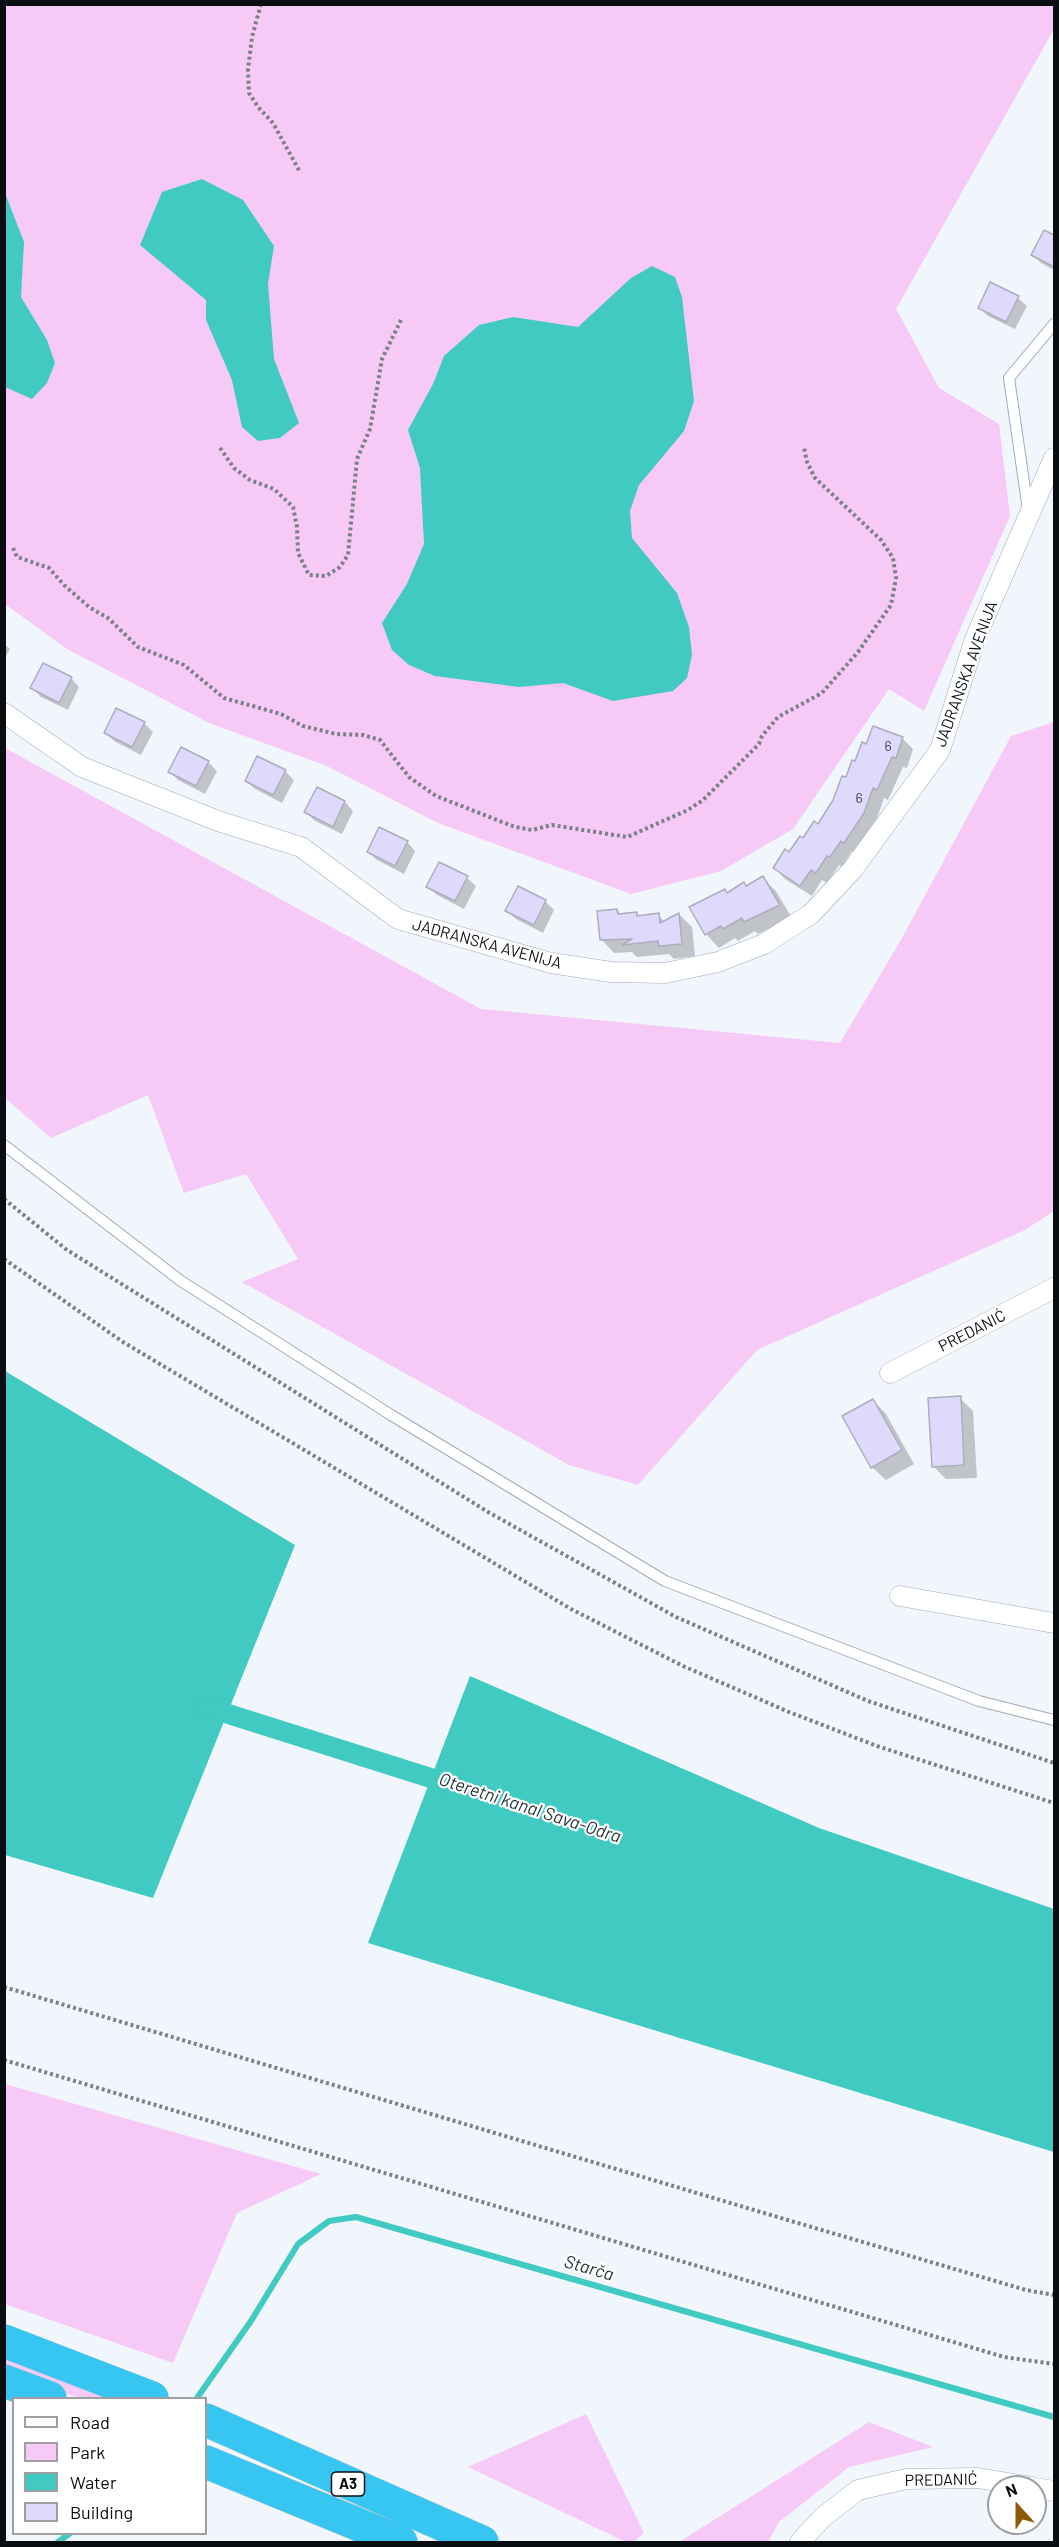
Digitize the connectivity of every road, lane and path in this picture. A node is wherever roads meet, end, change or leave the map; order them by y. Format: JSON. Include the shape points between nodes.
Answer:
{"nodes":[{"id":1,"x":261,"y":4,"type":"edge"},
{"id":2,"x":300,"y":172,"type":"dead end"},
{"id":3,"x":401,"y":320,"type":"dead end"},
{"id":4,"x":1054,"y":324,"type":"edge"},
{"id":5,"x":220,"y":448,"type":"dead end"},
{"id":6,"x":804,"y":448,"type":"dead end"},
{"id":7,"x":1054,"y":458,"type":"edge"},
{"id":8,"x":1029,"y":516,"type":"junction"},
{"id":9,"x":13,"y":548,"type":"dead end"},
{"id":10,"x":4,"y":713,"type":"edge"},
{"id":11,"x":4,"y":1146,"type":"edge"},
{"id":12,"x":4,"y":1199,"type":"edge"},
{"id":13,"x":4,"y":1259,"type":"edge"},
{"id":14,"x":1054,"y":1288,"type":"edge"},
{"id":15,"x":891,"y":1373,"type":"dead end"},
{"id":16,"x":900,"y":1596,"type":"dead end"},
{"id":17,"x":1054,"y":1623,"type":"edge"},
{"id":18,"x":1054,"y":1720,"type":"edge"},
{"id":19,"x":1054,"y":1763,"type":"edge"},
{"id":20,"x":1054,"y":1803,"type":"edge"},
{"id":21,"x":4,"y":1987,"type":"edge"},
{"id":22,"x":4,"y":2060,"type":"edge"},
{"id":23,"x":1054,"y":2295,"type":"edge"},
{"id":24,"x":4,"y":2341,"type":"edge"},
{"id":25,"x":1054,"y":2364,"type":"edge"},
{"id":26,"x":4,"y":2381,"type":"edge"},
{"id":27,"x":143,"y":2395,"type":"edge"},
{"id":28,"x":47,"y":2397,"type":"edge"},
{"id":29,"x":210,"y":2422,"type":"edge"},
{"id":30,"x":207,"y":2462,"type":"edge"},
{"id":31,"x":987,"y":2479,"type":"edge"},
{"id":32,"x":401,"y":2542,"type":"edge"},
{"id":33,"x":482,"y":2542,"type":"edge"},
{"id":34,"x":800,"y":2542,"type":"edge"}],
"edges":[{"from":1,"to":2,"type":"path","via":[[252,38],[249,93],[287,144]]},
{"from":3,"to":5,"type":"path","via":[[382,359],[370,429],[357,459],[348,555],[340,567],[326,576],[309,575],[298,553],[293,507],[274,489],[250,480],[234,468]]},
{"from":4,"to":8,"type":"lane","via":[[1009,378]]},
{"from":6,"to":9,"type":"path","via":[[815,478],[881,540],[892,558],[896,578],[891,605],[858,652],[822,693],[778,717],[759,744],[703,801],[627,837],[552,825],[532,830],[515,827],[436,796],[410,777],[380,740],[303,726],[281,714],[224,698],[184,665],[138,647],[49,568],[17,557]]},
{"from":7,"to":8,"type":"street","name":"JADRANSKA AVENIJA"},
{"from":8,"to":10,"type":"street","name":"JADRANSKA AVENIJA","via":[[975,639],[940,750],[853,869],[811,914],[764,944],[718,962],[665,973],[611,972],[550,963],[398,919],[301,847],[218,821],[82,767]]},
{"from":11,"to":18,"type":"lane","via":[[181,1281],[391,1415],[665,1581],[979,1701]]},
{"from":12,"to":19,"type":"path","via":[[67,1250],[488,1512],[676,1617],[868,1701]]},
{"from":13,"to":20,"type":"path","via":[[123,1342],[571,1609],[683,1666],[789,1712],[877,1746]]},
{"from":14,"to":15,"type":"street","name":"PREDANIĆ"},
{"from":16,"to":17,"type":"street"},
{"from":21,"to":23,"type":"path","via":[[855,2240]]},
{"from":22,"to":25,"type":"path","via":[[1004,2356]]},
{"from":24,"to":27,"type":"highway"},
{"from":26,"to":28,"type":"highway"},
{"from":29,"to":33,"type":"highway","number":"A3"},
{"from":30,"to":32,"type":"highway","number":"A3"},
{"from":31,"to":34,"type":"street","name":"PREDANIĆ","via":[[906,2479],[858,2490],[823,2517]]}]}
